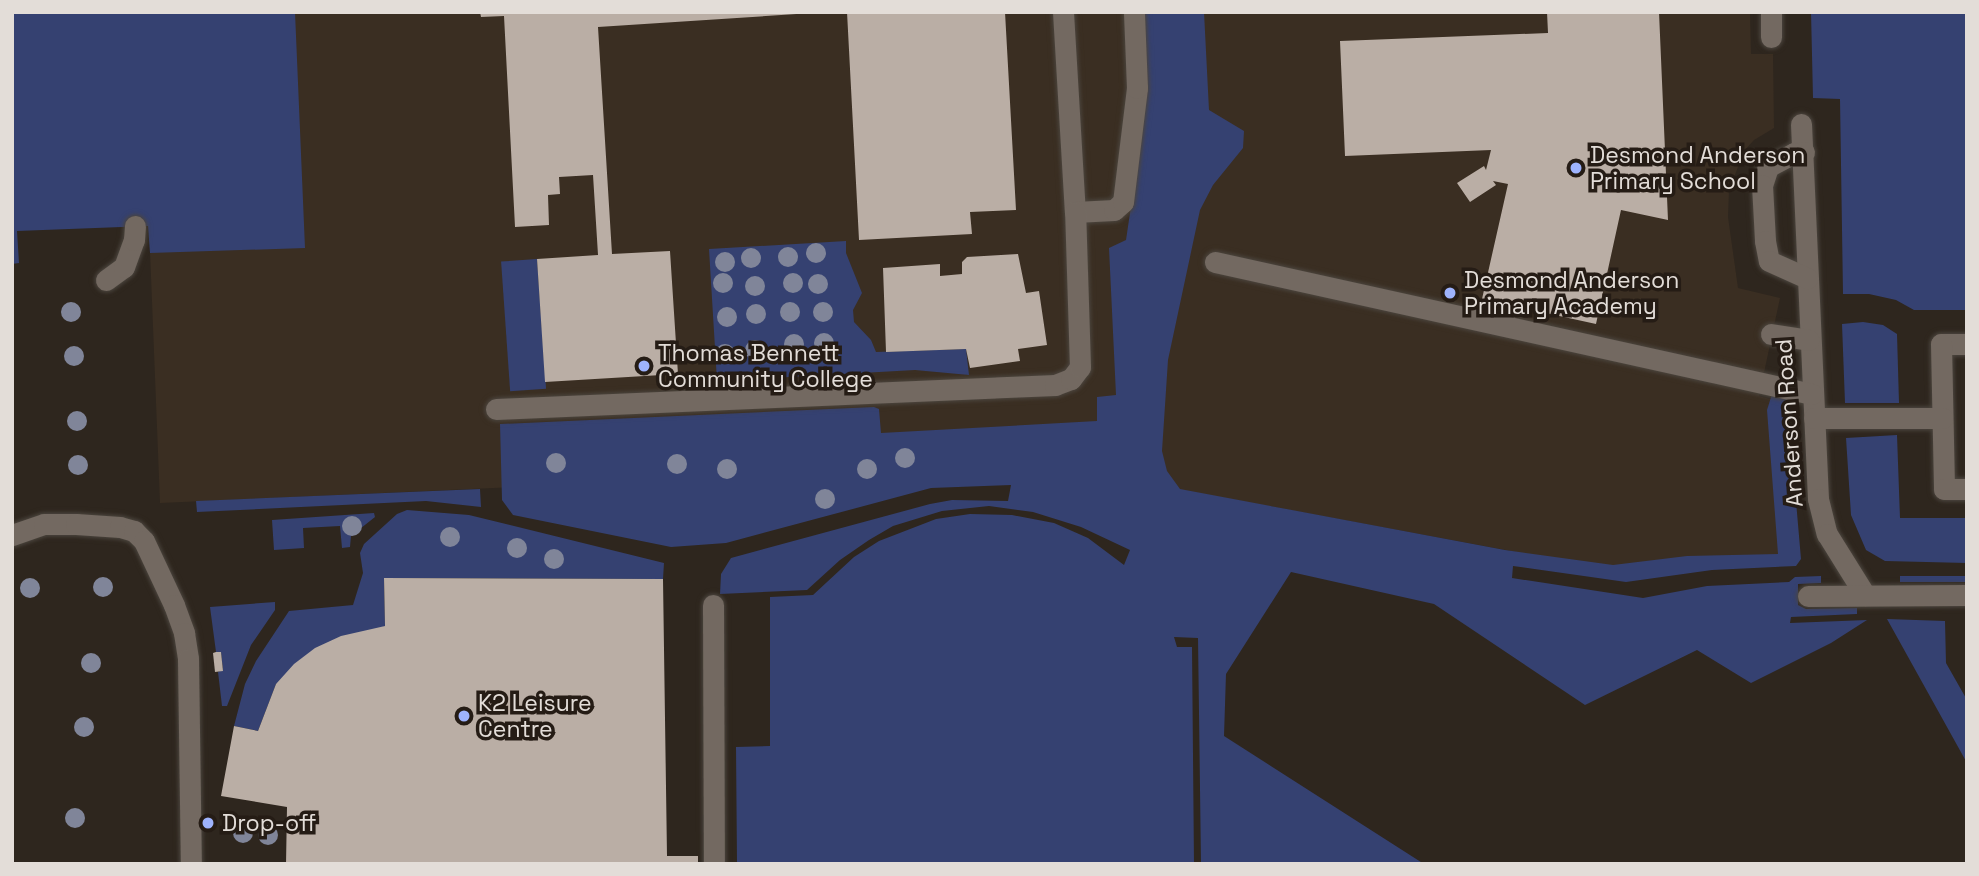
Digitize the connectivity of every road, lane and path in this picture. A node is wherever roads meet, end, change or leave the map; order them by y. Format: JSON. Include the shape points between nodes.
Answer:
{"nodes":[{"id":1,"x":1063,"y":12,"type":"edge"},
{"id":2,"x":1134,"y":12,"type":"edge"},
{"id":3,"x":1771,"y":12,"type":"edge"},
{"id":4,"x":1771,"y":37,"type":"dead end"},
{"id":5,"x":1801,"y":124,"type":"dead end"},
{"id":6,"x":1804,"y":152,"type":"junction"},
{"id":7,"x":1075,"y":212,"type":"junction"},
{"id":8,"x":135,"y":226,"type":"dead end"},
{"id":9,"x":1215,"y":262,"type":"dead end"},
{"id":10,"x":1807,"y":278,"type":"junction"},
{"id":11,"x":106,"y":280,"type":"dead end"},
{"id":12,"x":1771,"y":334,"type":"dead end"},
{"id":13,"x":1808,"y":340,"type":"junction"},
{"id":14,"x":1967,"y":344,"type":"edge"},
{"id":15,"x":1812,"y":394,"type":"junction"},
{"id":16,"x":496,"y":409,"type":"dead end"},
{"id":17,"x":1814,"y":418,"type":"junction"},
{"id":18,"x":1942,"y":418,"type":"junction"},
{"id":19,"x":1967,"y":489,"type":"edge"},
{"id":20,"x":12,"y":535,"type":"edge"},
{"id":21,"x":1967,"y":595,"type":"edge"},
{"id":22,"x":1808,"y":596,"type":"dead end"},
{"id":23,"x":1865,"y":596,"type":"junction"},
{"id":24,"x":713,"y":605,"type":"dead end"},
{"id":25,"x":191,"y":864,"type":"edge"},
{"id":26,"x":714,"y":864,"type":"edge"}],
"edges":[{"from":1,"to":7,"type":"street"},
{"from":2,"to":7,"type":"street","via":[[1137,88],[1123,202],[1114,210]]},
{"from":3,"to":4,"type":"street"},
{"from":5,"to":6,"type":"street","name":"Anderson Road"},
{"from":6,"to":10,"type":"street","name":"Anderson Road"},
{"from":6,"to":10,"type":"street","via":[[1768,167],[1762,185],[1769,261]]},
{"from":7,"to":16,"type":"street","via":[[1080,367],[1071,379],[1055,385]]},
{"from":8,"to":11,"type":"street","via":[[124,267]]},
{"from":9,"to":15,"type":"street"},
{"from":10,"to":13,"type":"street","name":"Anderson Road"},
{"from":12,"to":13,"type":"street"},
{"from":13,"to":15,"type":"street","name":"Anderson Road"},
{"from":14,"to":18,"type":"street","via":[[1941,344]]},
{"from":15,"to":17,"type":"street","name":"Anderson Road"},
{"from":17,"to":18,"type":"street"},
{"from":17,"to":23,"type":"street","name":"Anderson Road","via":[[1818,499],[1827,534]]},
{"from":18,"to":19,"type":"street","via":[[1944,489]]},
{"from":20,"to":25,"type":"street","via":[[44,524],[76,524],[120,527],[134,531],[144,541],[174,605],[188,659]]},
{"from":21,"to":23,"type":"street"},
{"from":22,"to":23,"type":"street"},
{"from":24,"to":26,"type":"street"}]}
